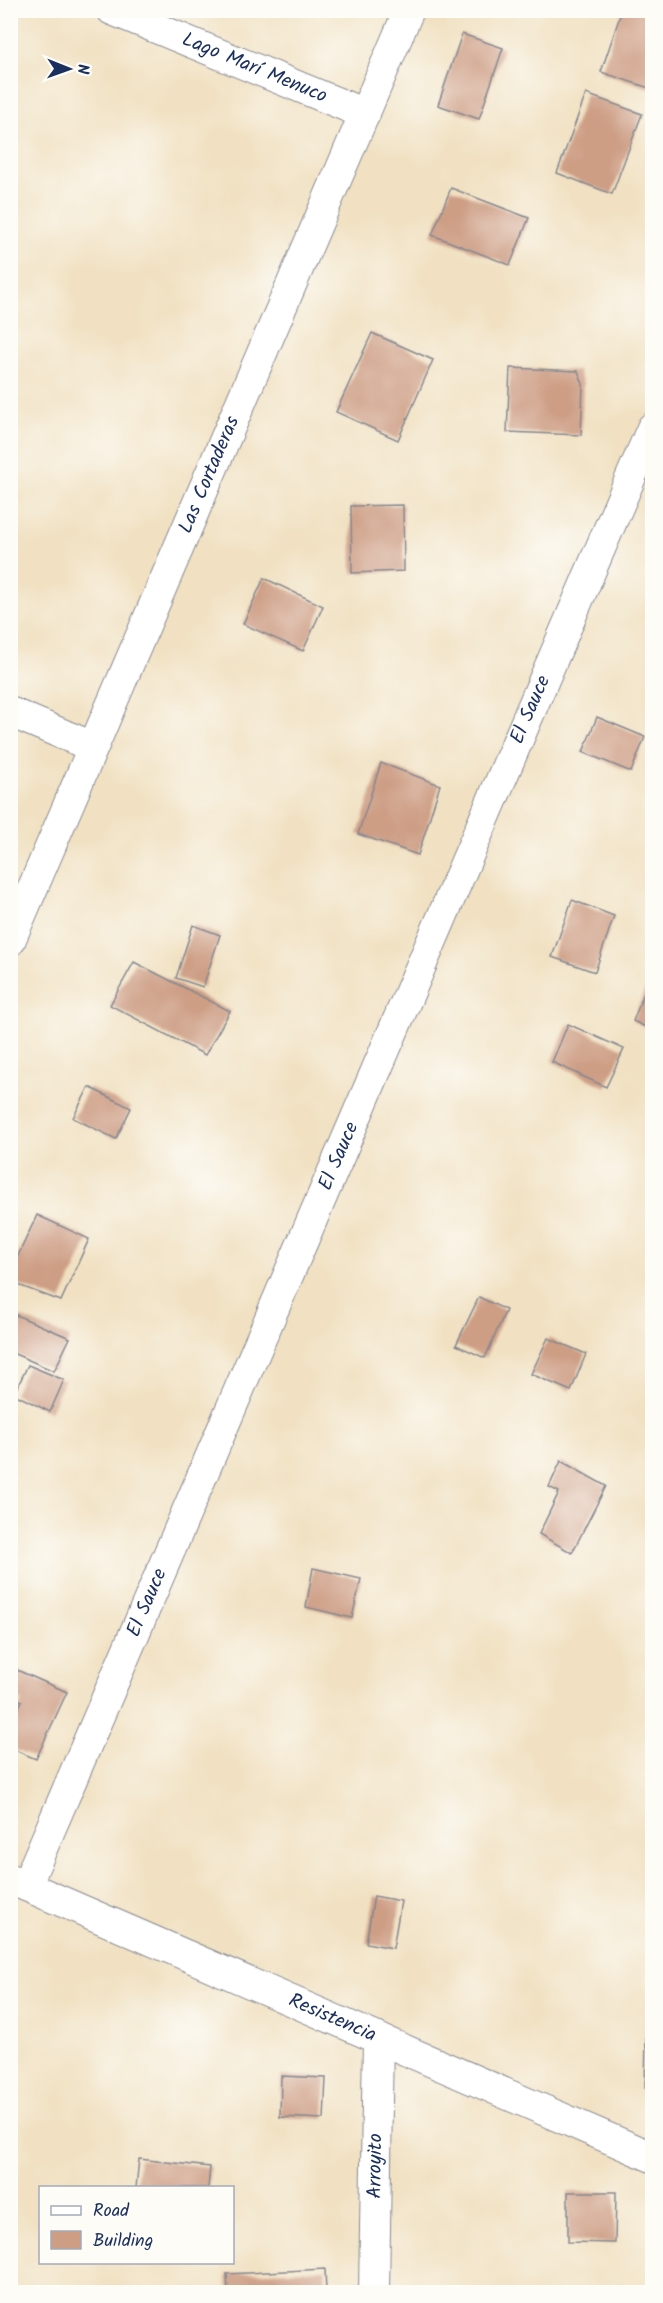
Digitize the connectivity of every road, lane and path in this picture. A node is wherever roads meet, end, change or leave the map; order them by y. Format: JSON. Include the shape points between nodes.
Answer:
{"nodes":[{"id":1,"x":112,"y":10,"type":"edge"},
{"id":2,"x":409,"y":10,"type":"edge"},
{"id":3,"x":365,"y":114,"type":"junction"},
{"id":4,"x":652,"y":428,"type":"edge"},
{"id":5,"x":10,"y":712,"type":"edge"},
{"id":6,"x":93,"y":747,"type":"junction"},
{"id":7,"x":10,"y":940,"type":"edge"},
{"id":8,"x":18,"y":1882,"type":"edge"},
{"id":9,"x":378,"y":2038,"type":"junction"},
{"id":10,"x":652,"y":2157,"type":"edge"},
{"id":11,"x":374,"y":2292,"type":"edge"}],
"edges":[{"from":1,"to":3,"type":"street","name":"Lago Marí Menuco"},
{"from":2,"to":3,"type":"street","name":"Las Cortaderas"},
{"from":3,"to":6,"type":"street","name":"Las Cortaderas"},
{"from":4,"to":8,"type":"street","name":"El Sauce"},
{"from":5,"to":6,"type":"street"},
{"from":6,"to":7,"type":"street","name":"Las Cortaderas"},
{"from":8,"to":9,"type":"street","name":"Resistencia"},
{"from":9,"to":10,"type":"street","name":"Resistencia"},
{"from":9,"to":11,"type":"street","name":"Arroyito"}]}
